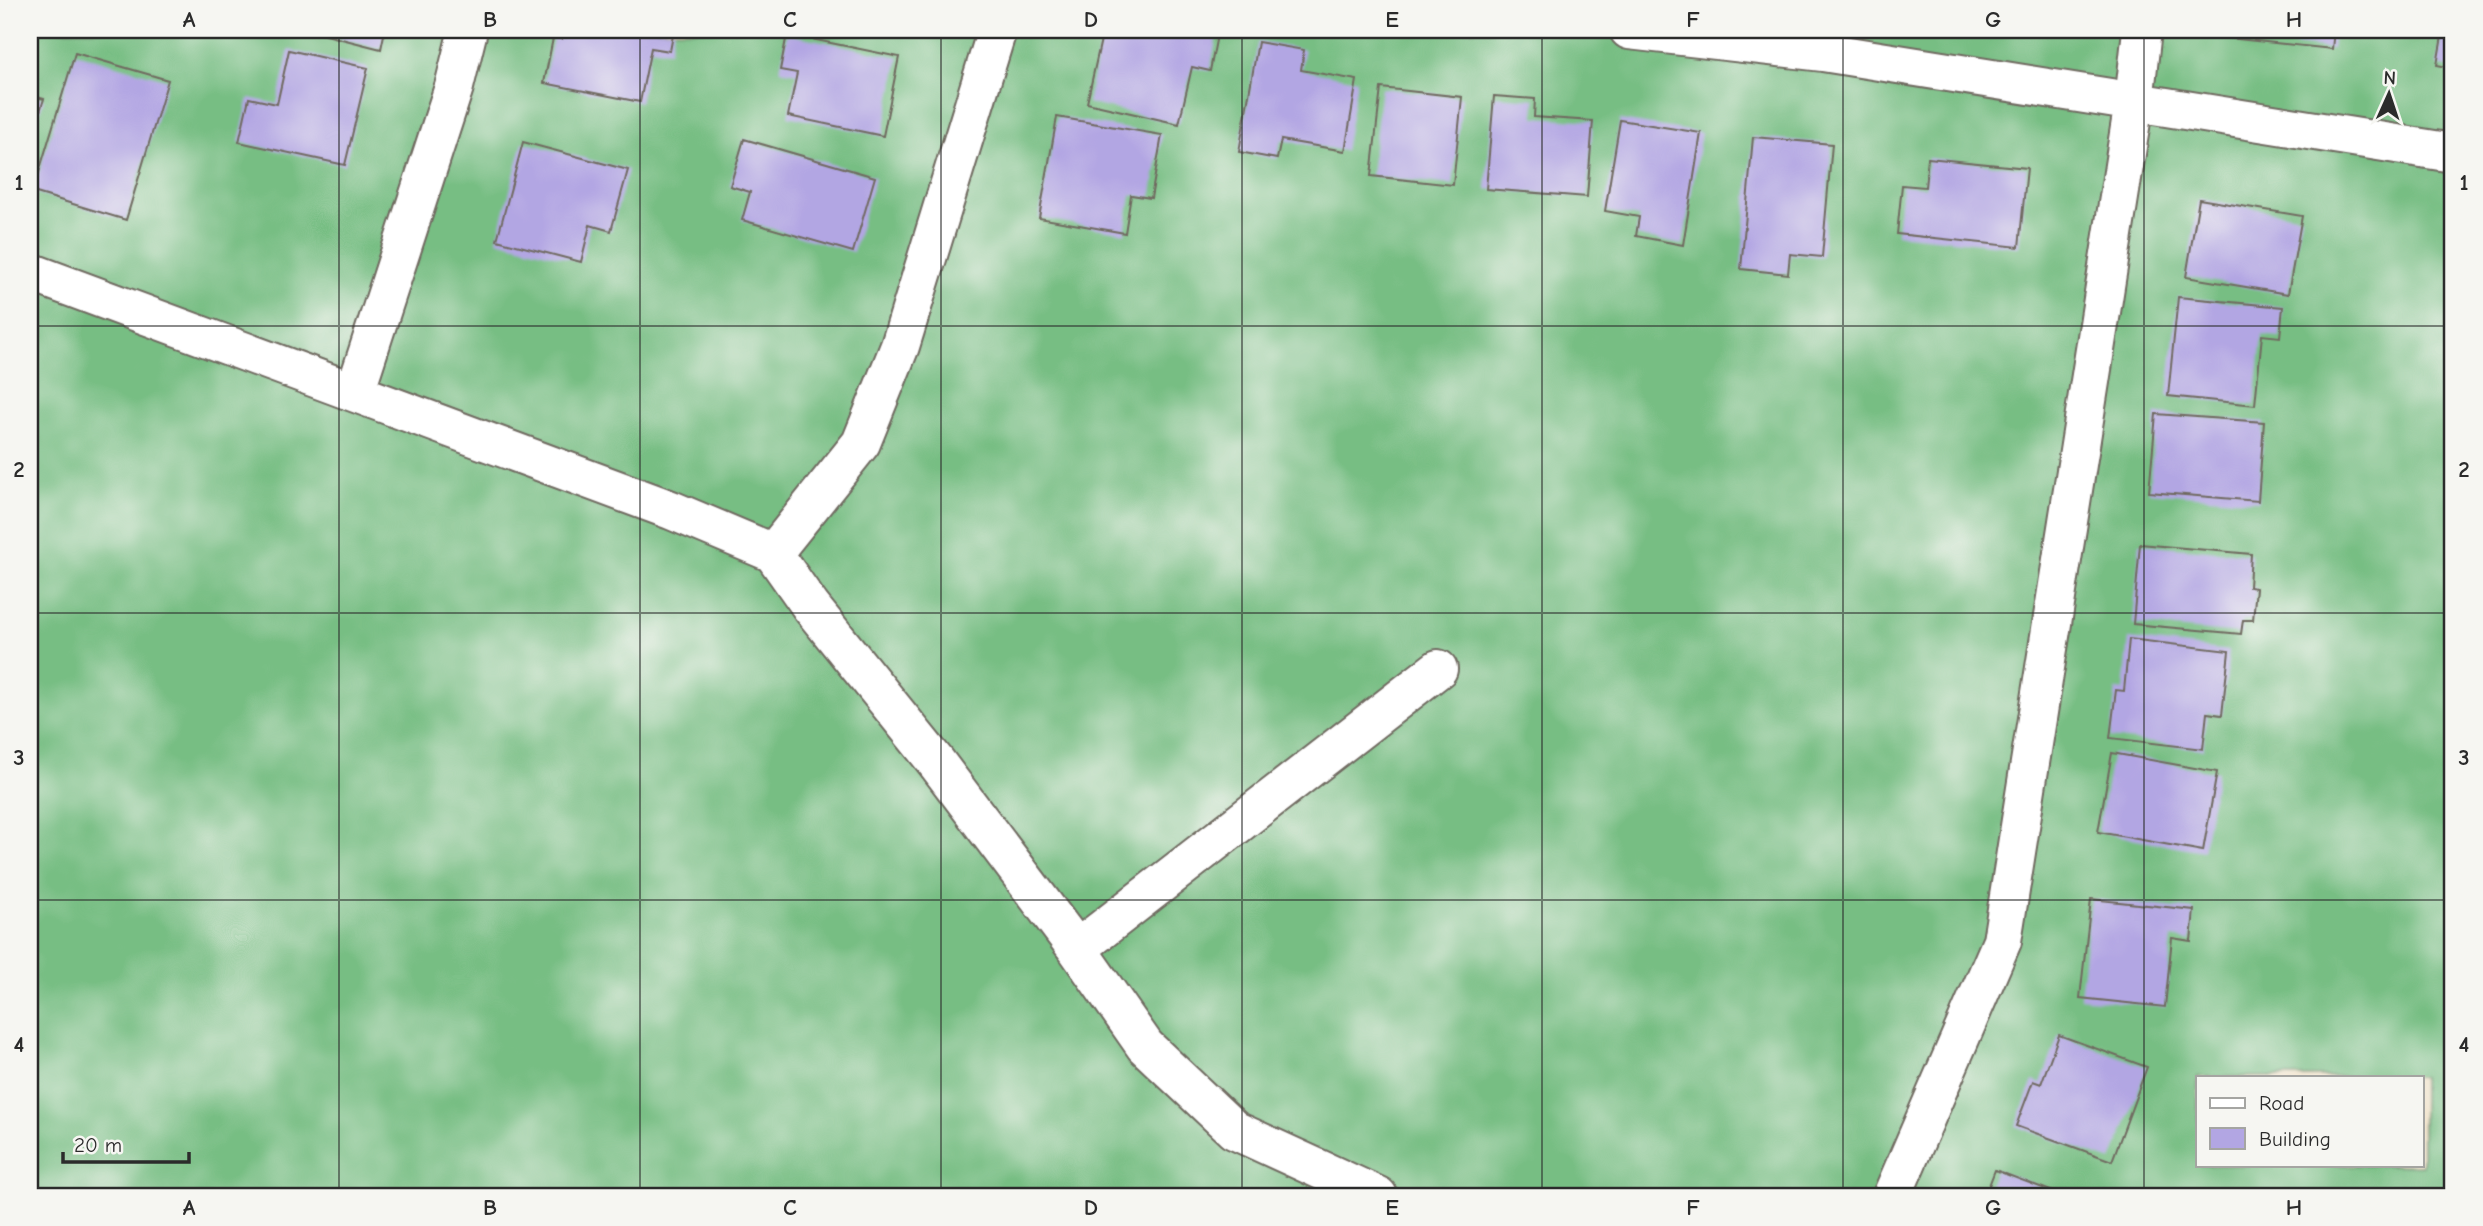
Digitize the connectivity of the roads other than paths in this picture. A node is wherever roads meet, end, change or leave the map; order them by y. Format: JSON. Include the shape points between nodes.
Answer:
{"nodes":[{"id":1,"x":468,"y":30,"type":"edge"},
{"id":2,"x":998,"y":30,"type":"edge"},
{"id":3,"x":1629,"y":30,"type":"edge"},
{"id":4,"x":2142,"y":30,"type":"edge"},
{"id":5,"x":2134,"y":102,"type":"junction"},
{"id":6,"x":2453,"y":153,"type":"edge"},
{"id":7,"x":30,"y":272,"type":"edge"},
{"id":8,"x":355,"y":392,"type":"junction"},
{"id":9,"x":773,"y":553,"type":"junction"},
{"id":10,"x":1438,"y":669,"type":"dead end"},
{"id":11,"x":1077,"y":949,"type":"junction"},
{"id":12,"x":1378,"y":1196,"type":"edge"},
{"id":13,"x":1892,"y":1196,"type":"edge"}],
"edges":[{"from":1,"to":8,"type":"street","via":[[454,87]]},
{"from":2,"to":9,"type":"street","via":[[900,346],[862,443]]},
{"from":3,"to":5,"type":"street","via":[[1823,51]]},
{"from":4,"to":5,"type":"street"},
{"from":5,"to":6,"type":"street"},
{"from":5,"to":13,"type":"street","via":[[2002,941]]},
{"from":7,"to":8,"type":"street"},
{"from":8,"to":9,"type":"street"},
{"from":9,"to":11,"type":"street"},
{"from":10,"to":11,"type":"street"},
{"from":11,"to":12,"type":"street","via":[[1145,1046],[1234,1129]]}]}
